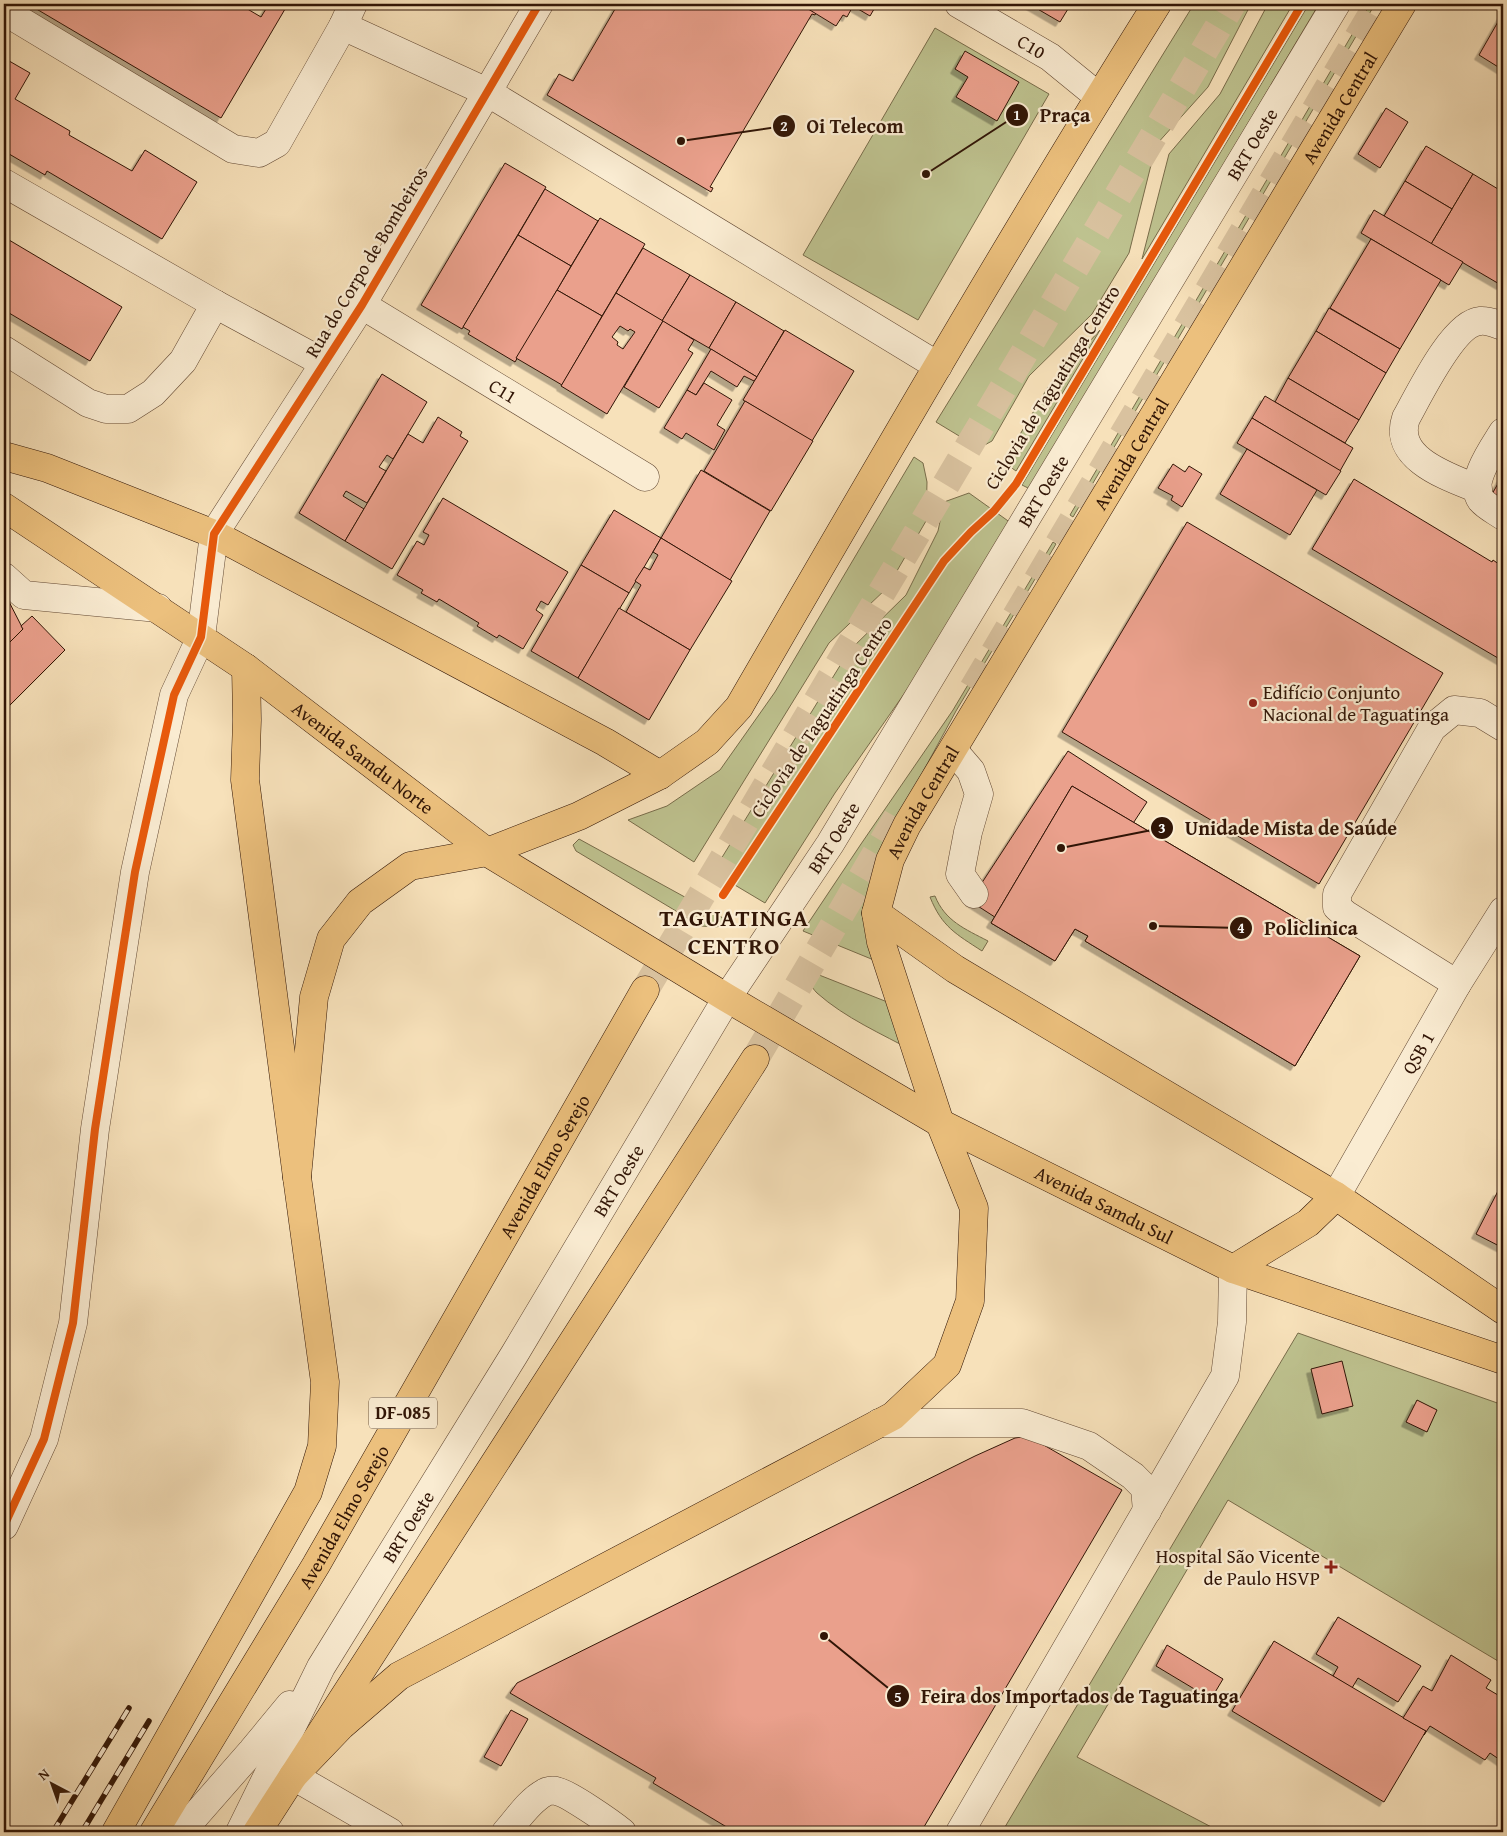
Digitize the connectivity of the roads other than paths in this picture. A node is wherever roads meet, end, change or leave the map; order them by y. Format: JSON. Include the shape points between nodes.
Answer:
{"nodes":[{"id":1,"x":538,"y":4,"type":"edge"},
{"id":2,"x":959,"y":4,"type":"edge"},
{"id":3,"x":1157,"y":4,"type":"edge"},
{"id":4,"x":1336,"y":4,"type":"edge"},
{"id":5,"x":1402,"y":4,"type":"edge"},
{"id":6,"x":4,"y":11,"type":"edge"},
{"id":7,"x":348,"y":15,"type":"edge"},
{"id":8,"x":486,"y":92,"type":"junction"},
{"id":9,"x":1099,"y":97,"type":"junction"},
{"id":10,"x":4,"y":183,"type":"edge"},
{"id":11,"x":215,"y":304,"type":"junction"},
{"id":12,"x":362,"y":304,"type":"junction"},
{"id":13,"x":1503,"y":326,"type":"edge"},
{"id":14,"x":4,"y":350,"type":"edge"},
{"id":15,"x":324,"y":363,"type":"junction"},
{"id":16,"x":938,"y":366,"type":"junction"},
{"id":17,"x":1503,"y":432,"type":"edge"},
{"id":18,"x":4,"y":456,"type":"edge"},
{"id":19,"x":645,"y":478,"type":"dead end"},
{"id":20,"x":1478,"y":489,"type":"junction"},
{"id":21,"x":4,"y":508,"type":"edge"},
{"id":22,"x":1503,"y":516,"type":"edge"},
{"id":23,"x":214,"y":534,"type":"junction"},
{"id":24,"x":4,"y":577,"type":"edge"},
{"id":25,"x":14,"y":601,"type":"edge"},
{"id":26,"x":158,"y":608,"type":"junction"},
{"id":27,"x":202,"y":637,"type":"junction"},
{"id":28,"x":246,"y":668,"type":"junction"},
{"id":29,"x":1503,"y":727,"type":"edge"},
{"id":30,"x":952,"y":750,"type":"junction"},
{"id":31,"x":660,"y":775,"type":"junction"},
{"id":32,"x":487,"y":852,"type":"junction"},
{"id":33,"x":974,"y":894,"type":"dead end"},
{"id":34,"x":1503,"y":911,"type":"edge"},
{"id":35,"x":876,"y":913,"type":"junction"},
{"id":36,"x":1457,"y":984,"type":"junction"},
{"id":37,"x":645,"y":990,"type":"tunnel mouth"},
{"id":38,"x":728,"y":998,"type":"junction"},
{"id":39,"x":755,"y":1059,"type":"tunnel mouth"},
{"id":40,"x":940,"y":1123,"type":"junction"},
{"id":41,"x":297,"y":1178,"type":"junction"},
{"id":42,"x":1336,"y":1196,"type":"junction"},
{"id":43,"x":1233,"y":1269,"type":"junction"},
{"id":44,"x":1503,"y":1310,"type":"edge"},
{"id":45,"x":1503,"y":1360,"type":"edge"},
{"id":46,"x":879,"y":1423,"type":"junction"},
{"id":47,"x":1147,"y":1512,"type":"junction"},
{"id":48,"x":4,"y":1526,"type":"edge"},
{"id":49,"x":320,"y":1666,"type":"junction"},
{"id":50,"x":293,"y":1776,"type":"junction"},
{"id":51,"x":116,"y":1832,"type":"edge"},
{"id":52,"x":154,"y":1832,"type":"edge"},
{"id":53,"x":181,"y":1832,"type":"edge"},
{"id":54,"x":240,"y":1832,"type":"edge"},
{"id":55,"x":257,"y":1832,"type":"edge"},
{"id":56,"x":390,"y":1832,"type":"edge"},
{"id":57,"x":506,"y":1832,"type":"edge"},
{"id":58,"x":622,"y":1832,"type":"edge"},
{"id":59,"x":960,"y":1832,"type":"edge"}],
"edges":[{"from":1,"to":8,"type":"street","name":"Rua do Corpo de Bombeiros"},
{"from":2,"to":9,"type":"street","name":"C10","via":[[1050,58]]},
{"from":3,"to":9,"type":"main road"},
{"from":4,"to":38,"type":"street","name":"BRT Oeste","via":[[830,844]]},
{"from":5,"to":30,"type":"main road","name":"Avenida Central"},
{"from":6,"to":7,"type":"street","via":[[233,149],[260,153],[277,143]]},
{"from":7,"to":8,"type":"street"},
{"from":8,"to":12,"type":"street","name":"Rua do Corpo de Bombeiros"},
{"from":8,"to":16,"type":"street"},
{"from":9,"to":16,"type":"main road"},
{"from":10,"to":11,"type":"street"},
{"from":11,"to":14,"type":"street","via":[[183,361],[153,393],[128,409],[106,409],[88,403]]},
{"from":11,"to":15,"type":"street"},
{"from":12,"to":15,"type":"street","name":"Rua do Corpo de Bombeiros"},
{"from":12,"to":19,"type":"street","name":"C11"},
{"from":13,"to":20,"type":"street","via":[[1480,321],[1468,325],[1458,334],[1402,428],[1405,442],[1417,458],[1437,472]]},
{"from":15,"to":23,"type":"street","name":"Rua do Corpo de Bombeiros"},
{"from":16,"to":31,"type":"main road","via":[[739,707],[707,742]]},
{"from":17,"to":20,"type":"street","via":[[1480,474]]},
{"from":18,"to":23,"type":"main road","via":[[47,468]]},
{"from":20,"to":22,"type":"street","via":[[1480,498]]},
{"from":21,"to":26,"type":"main road","name":"Avenida Samdu Norte"},
{"from":23,"to":27,"type":"street"},
{"from":23,"to":31,"type":"main road","via":[[596,737]]},
{"from":24,"to":25,"type":"street"},
{"from":25,"to":26,"type":"street"},
{"from":26,"to":27,"type":"main road","name":"Avenida Samdu Norte"},
{"from":27,"to":28,"type":"main road","name":"Avenida Samdu Norte"},
{"from":27,"to":48,"type":"street","via":[[174,694],[135,872],[95,1129],[73,1323],[44,1439]]},
{"from":28,"to":32,"type":"main road","name":"Avenida Samdu Norte"},
{"from":28,"to":41,"type":"main road","via":[[245,780]]},
{"from":29,"to":36,"type":"street","via":[[1480,713],[1454,710],[1432,728],[1337,894],[1337,906],[1345,914]]},
{"from":30,"to":33,"type":"street","via":[[970,771],[979,794],[960,874]]},
{"from":30,"to":35,"type":"main road","name":"Avenida Central","via":[[890,860]]},
{"from":31,"to":32,"type":"main road","via":[[579,816]]},
{"from":32,"to":38,"type":"main road","name":"Avenida Samdu Norte"},
{"from":32,"to":41,"type":"main road","via":[[410,866],[360,902],[331,939],[314,997]]},
{"from":34,"to":36,"type":"street","name":"QSB 1"},
{"from":35,"to":40,"type":"main road","via":[[881,942]]},
{"from":35,"to":42,"type":"main road","via":[[955,969]]},
{"from":36,"to":42,"type":"street","name":"QSB 1"},
{"from":37,"to":52,"type":"main road","name":"Avenida Elmo Serejo","number":"DF-085","via":[[316,1565]]},
{"from":38,"to":40,"type":"main road","name":"Avenida Samdu Sul"},
{"from":38,"to":49,"type":"street","name":"BRT Oeste","via":[[514,1356]]},
{"from":39,"to":50,"type":"main road"},
{"from":40,"to":43,"type":"main road","name":"Avenida Samdu Sul"},
{"from":40,"to":46,"type":"main road","via":[[974,1208],[970,1301],[948,1364],[893,1416]]},
{"from":41,"to":51,"type":"main road","via":[[325,1382],[322,1446],[308,1492]]},
{"from":42,"to":43,"type":"main road","via":[[1308,1223]]},
{"from":42,"to":44,"type":"main road"},
{"from":43,"to":45,"type":"main road","name":"Avenida Samdu Sul"},
{"from":43,"to":47,"type":"street","via":[[1232,1322],[1225,1376]]},
{"from":46,"to":47,"type":"street","via":[[1022,1424],[1089,1446],[1146,1488]]},
{"from":46,"to":50,"type":"main road","via":[[400,1676],[341,1726]]},
{"from":47,"to":59,"type":"street"},
{"from":49,"to":53,"type":"street","name":"BRT Oeste"},
{"from":49,"to":54,"type":"street","name":"BRT Oeste"},
{"from":50,"to":55,"type":"main road"},
{"from":50,"to":56,"type":"street"},
{"from":57,"to":58,"type":"street","via":[[545,1792],[556,1791]]}]}
